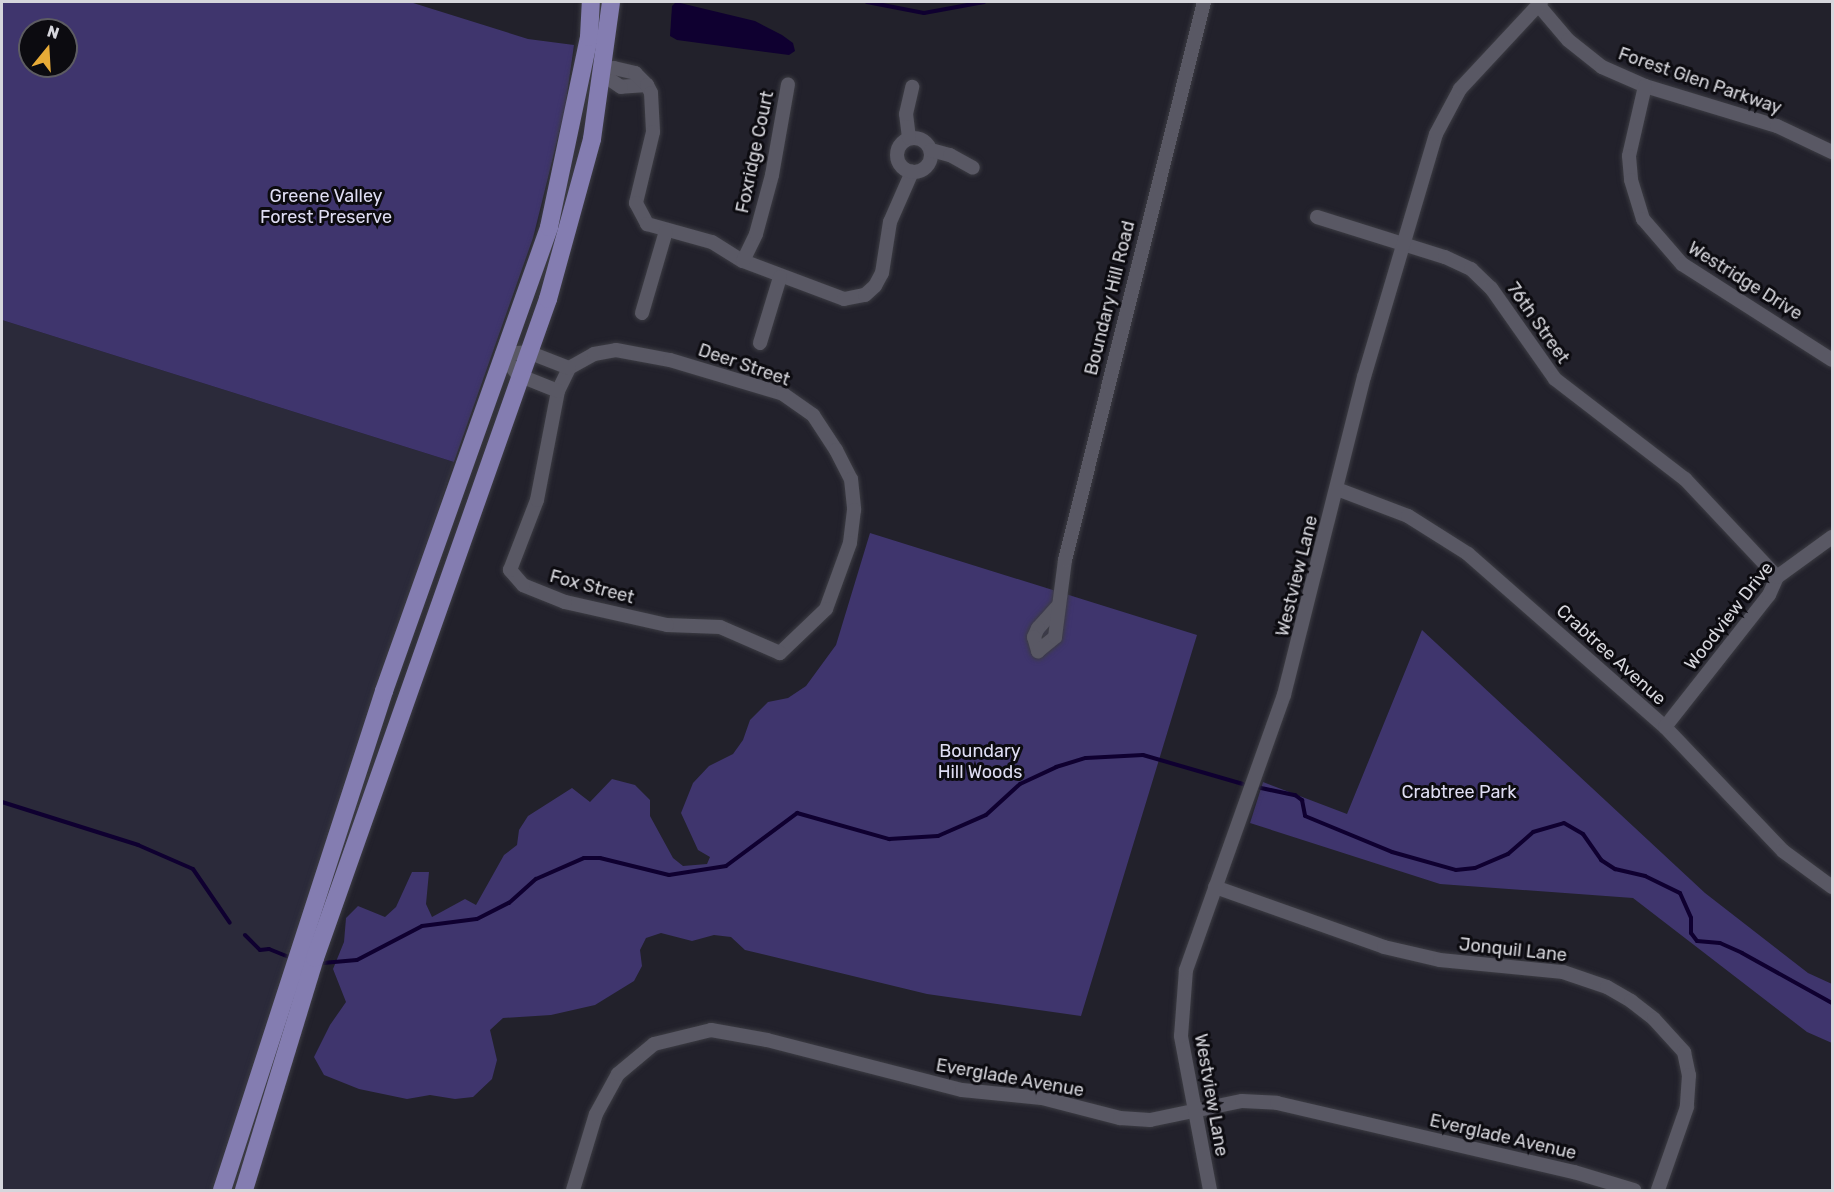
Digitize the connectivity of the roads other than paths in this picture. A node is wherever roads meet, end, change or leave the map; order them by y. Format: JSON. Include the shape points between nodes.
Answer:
{"nodes":[{"id":1,"x":591,"y":2,"type":"edge"},
{"id":2,"x":611,"y":2,"type":"edge"},
{"id":3,"x":1204,"y":2,"type":"edge"},
{"id":4,"x":1541,"y":4,"type":"edge"},
{"id":5,"x":603,"y":75,"type":"junction"},
{"id":6,"x":788,"y":84,"type":"dead end"},
{"id":7,"x":1644,"y":86,"type":"junction"},
{"id":8,"x":912,"y":87,"type":"dead end"},
{"id":9,"x":909,"y":138,"type":"junction"},
{"id":10,"x":931,"y":150,"type":"junction"},
{"id":11,"x":1833,"y":152,"type":"edge"},
{"id":12,"x":973,"y":168,"type":"dead end"},
{"id":13,"x":912,"y":172,"type":"junction"},
{"id":14,"x":1317,"y":218,"type":"dead end"},
{"id":15,"x":666,"y":231,"type":"junction"},
{"id":16,"x":1403,"y":244,"type":"junction"},
{"id":17,"x":743,"y":261,"type":"junction"},
{"id":18,"x":780,"y":277,"type":"junction"},
{"id":19,"x":642,"y":313,"type":"dead end"},
{"id":20,"x":760,"y":344,"type":"dead end"},
{"id":21,"x":528,"y":352,"type":"junction"},
{"id":22,"x":502,"y":354,"type":"junction"},
{"id":23,"x":1833,"y":360,"type":"edge"},
{"id":24,"x":569,"y":368,"type":"junction"},
{"id":25,"x":518,"y":375,"type":"junction"},
{"id":26,"x":558,"y":391,"type":"junction"},
{"id":27,"x":1337,"y":489,"type":"junction"},
{"id":28,"x":1833,"y":537,"type":"edge"},
{"id":29,"x":1777,"y":577,"type":"junction"},
{"id":30,"x":1059,"y":605,"type":"dead end"},
{"id":31,"x":780,"y":653,"type":"joint"},
{"id":32,"x":1665,"y":727,"type":"junction"},
{"id":33,"x":1215,"y":887,"type":"junction"},
{"id":34,"x":1833,"y":887,"type":"edge"},
{"id":35,"x":1194,"y":1111,"type":"junction"},
{"id":36,"x":222,"y":1191,"type":"edge"},
{"id":37,"x":244,"y":1191,"type":"edge"},
{"id":38,"x":573,"y":1191,"type":"edge"},
{"id":39,"x":1210,"y":1191,"type":"edge"},
{"id":40,"x":1634,"y":1191,"type":"edge"},
{"id":41,"x":1658,"y":1191,"type":"edge"}],
"edges":[{"from":1,"to":22,"type":"main road","via":[[589,37],[549,227]]},
{"from":2,"to":5,"type":"main road"},
{"from":3,"to":30,"type":"street","name":"Boundary Hill Road","via":[[1065,560]]},
{"from":4,"to":7,"type":"street","name":"Forest Glen Parkway","via":[[1591,59]]},
{"from":4,"to":16,"type":"street","name":"Westview Lane","via":[[1460,89],[1448,109]]},
{"from":5,"to":15,"type":"street","via":[[621,87],[647,85],[655,110],[636,203],[647,224]]},
{"from":5,"to":21,"type":"main road","via":[[582,183]]},
{"from":6,"to":17,"type":"street","name":"Foxridge Court","via":[[772,175],[756,234]]},
{"from":7,"to":11,"type":"street","name":"Forest Glen Parkway","via":[[1777,126]]},
{"from":7,"to":23,"type":"street","name":"Westridge Drive","via":[[1629,156],[1633,191],[1643,219],[1682,264]]},
{"from":8,"to":9,"type":"street","via":[[906,114]]},
{"from":9,"to":10,"type":"street","via":[[920,138]]},
{"from":9,"to":13,"type":"street","via":[[900,145],[897,156],[902,167]]},
{"from":10,"to":12,"type":"street","via":[[950,154]]},
{"from":10,"to":13,"type":"street","via":[[928,166]]},
{"from":13,"to":18,"type":"street","via":[[891,222],[882,273],[865,295],[844,299]]},
{"from":14,"to":16,"type":"street","name":"76th Street"},
{"from":15,"to":17,"type":"street","via":[[712,242]]},
{"from":15,"to":19,"type":"street"},
{"from":16,"to":27,"type":"street","name":"Westview Lane"},
{"from":16,"to":29,"type":"street","name":"76th Street","via":[[1457,261],[1482,278],[1555,379],[1685,479]]},
{"from":17,"to":18,"type":"street"},
{"from":18,"to":20,"type":"street"},
{"from":21,"to":22,"type":"street"},
{"from":21,"to":24,"type":"street"},
{"from":21,"to":25,"type":"main road"},
{"from":22,"to":25,"type":"street"},
{"from":22,"to":36,"type":"main road","via":[[384,691]]},
{"from":24,"to":26,"type":"street"},
{"from":24,"to":31,"type":"street","name":"Deer Street","via":[[594,354],[638,352],[783,394],[813,415],[850,479],[854,510],[850,543],[826,609]]},
{"from":25,"to":26,"type":"street"},
{"from":25,"to":37,"type":"main road","via":[[315,958]]},
{"from":26,"to":31,"type":"street","name":"Fox Street","via":[[537,500],[510,570],[523,585],[565,602],[667,625],[720,627]]},
{"from":27,"to":32,"type":"street","name":"Crabtree Avenue","via":[[1408,516],[1447,539]]},
{"from":27,"to":33,"type":"street","name":"Westview Lane","via":[[1284,695]]},
{"from":28,"to":29,"type":"street","name":"Woodview Drive"},
{"from":29,"to":32,"type":"street","name":"Woodview Drive","via":[[1769,595]]},
{"from":32,"to":34,"type":"street","name":"Crabtree Avenue","via":[[1783,851]]},
{"from":33,"to":35,"type":"street","name":"Westview Lane","via":[[1182,992],[1180,1036]]},
{"from":33,"to":41,"type":"street","name":"Jonquil Lane","via":[[1405,953],[1563,972],[1607,987],[1631,1001],[1684,1052],[1689,1075],[1687,1107]]},
{"from":35,"to":38,"type":"street","name":"Everglade Avenue","via":[[1150,1120],[1120,1118],[1042,1098],[962,1090],[729,1032],[699,1031],[654,1044],[618,1074],[597,1114]]},
{"from":35,"to":39,"type":"street","name":"Westview Lane"},
{"from":35,"to":40,"type":"street","name":"Everglade Avenue","via":[[1242,1101],[1277,1103],[1574,1172]]}]}
